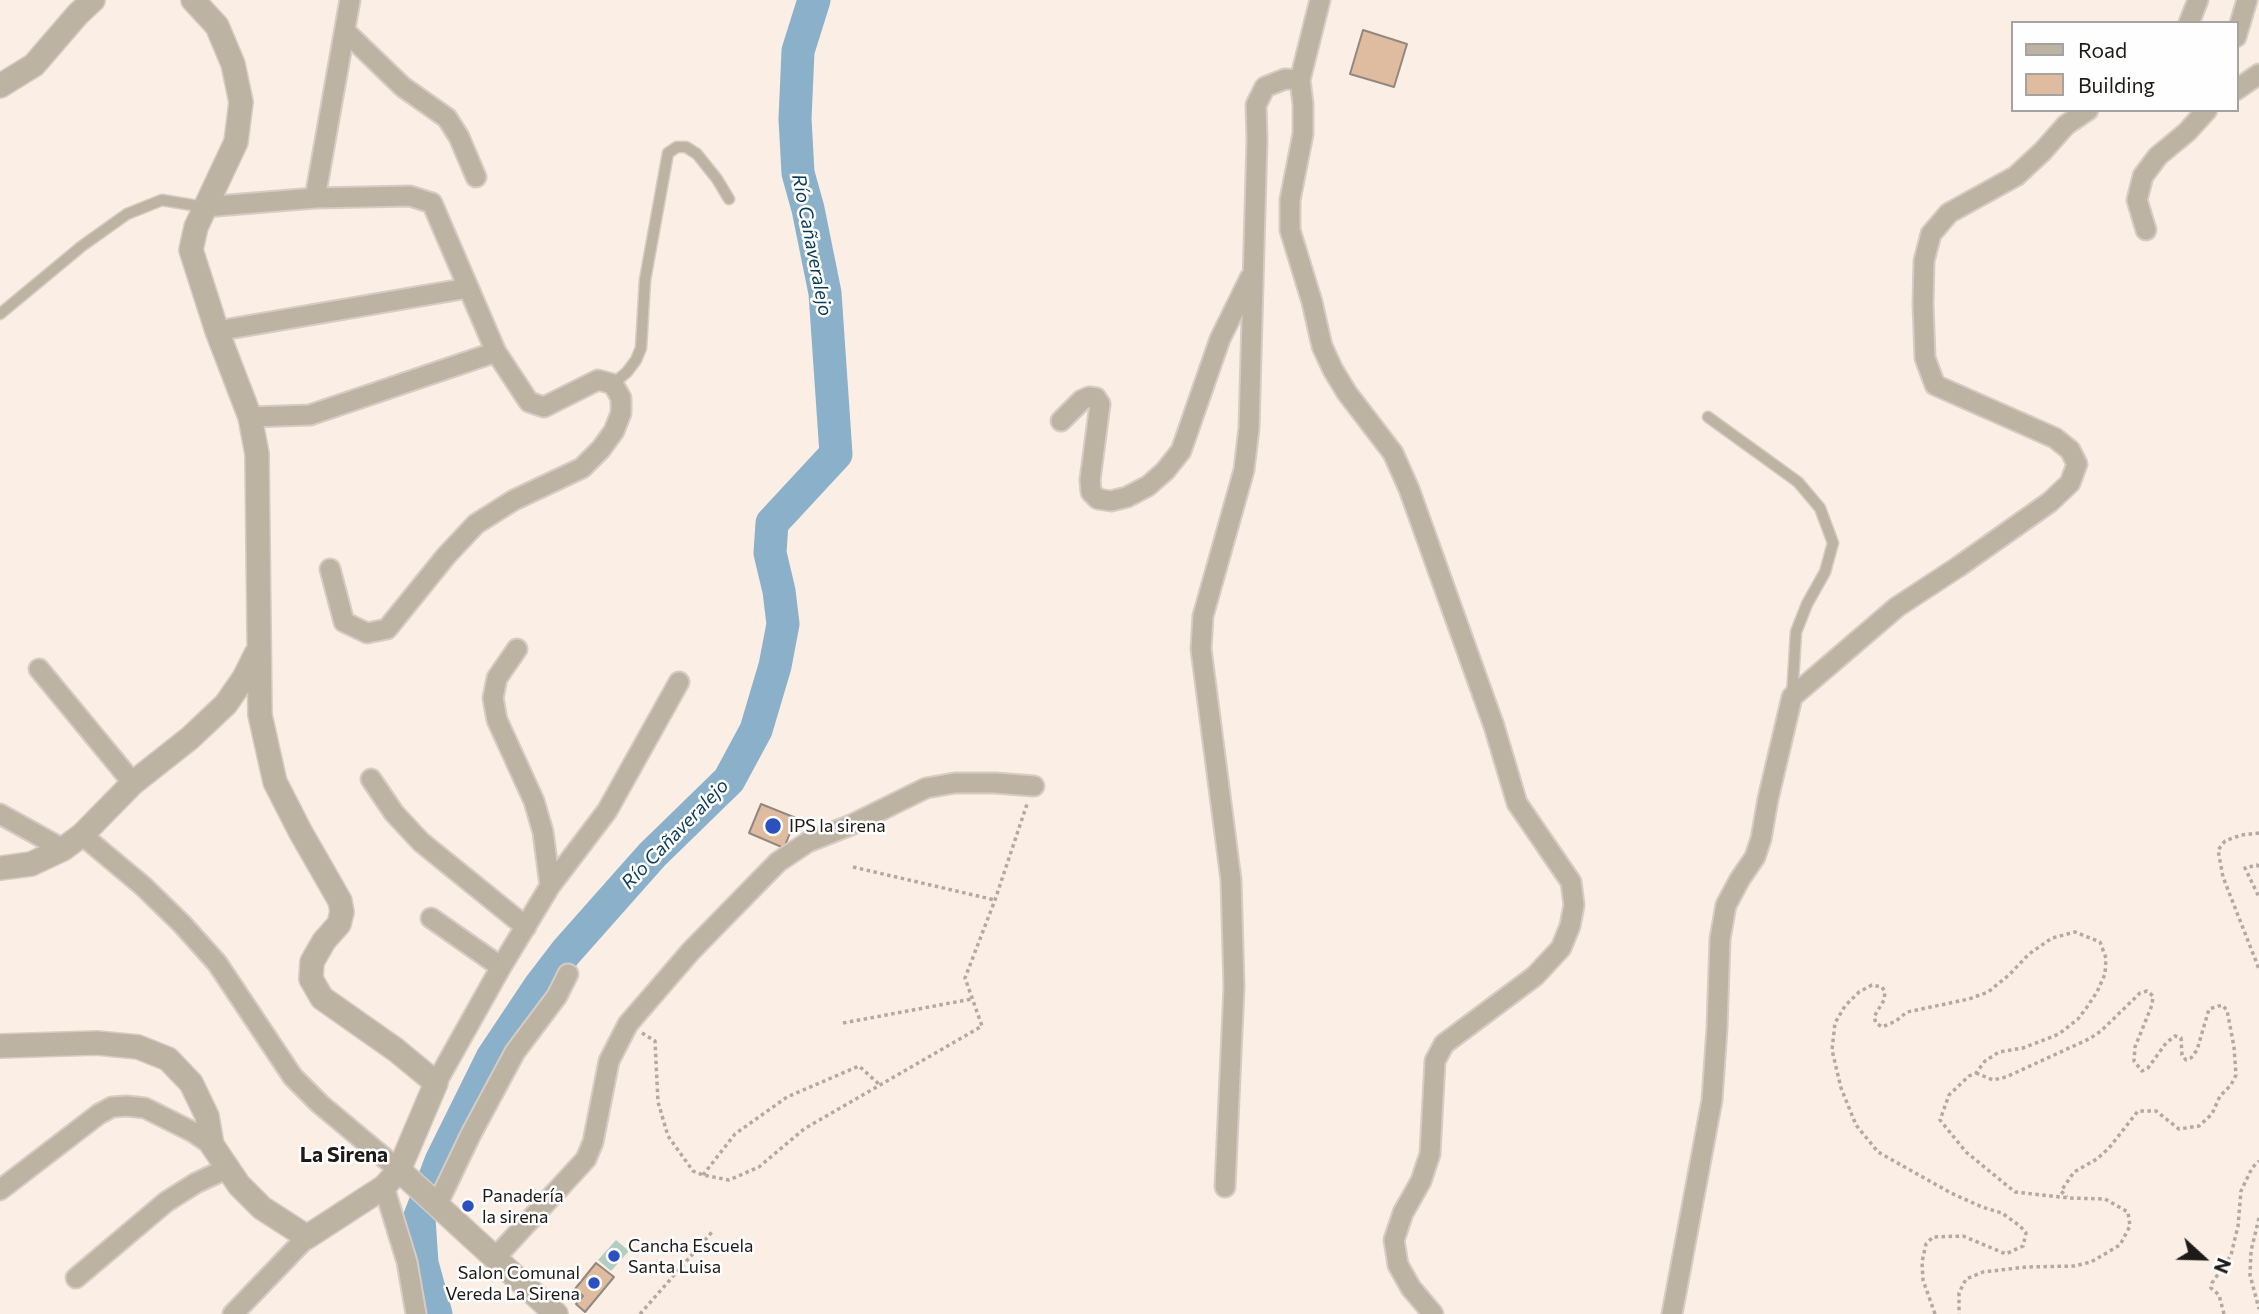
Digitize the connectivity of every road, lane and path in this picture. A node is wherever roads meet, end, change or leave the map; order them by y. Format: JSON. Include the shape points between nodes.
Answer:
{"nodes":[{"id":1,"x":93,"y":0,"type":"edge"},
{"id":2,"x":192,"y":0,"type":"edge"},
{"id":3,"x":350,"y":0,"type":"edge"},
{"id":4,"x":1320,"y":0,"type":"edge"},
{"id":5,"x":2198,"y":0,"type":"edge"},
{"id":6,"x":2245,"y":0,"type":"edge"},
{"id":7,"x":2190,"y":21,"type":"edge"},
{"id":8,"x":2232,"y":21,"type":"edge"},
{"id":9,"x":2238,"y":29,"type":"edge"},
{"id":10,"x":346,"y":32,"type":"junction"},
{"id":11,"x":2259,"y":74,"type":"edge"},
{"id":12,"x":1300,"y":80,"type":"junction"},
{"id":13,"x":0,"y":86,"type":"edge"},
{"id":14,"x":2238,"y":89,"type":"edge"},
{"id":15,"x":2085,"y":112,"type":"edge"},
{"id":16,"x":2205,"y":112,"type":"edge"},
{"id":17,"x":476,"y":177,"type":"dead end"},
{"id":18,"x":315,"y":198,"type":"junction"},
{"id":19,"x":729,"y":199,"type":"dead end"},
{"id":20,"x":204,"y":206,"type":"junction"},
{"id":21,"x":2146,"y":230,"type":"dead end"},
{"id":22,"x":1252,"y":274,"type":"junction"},
{"id":23,"x":468,"y":288,"type":"junction"},
{"id":24,"x":0,"y":314,"type":"edge"},
{"id":25,"x":217,"y":331,"type":"junction"},
{"id":26,"x":496,"y":352,"type":"junction"},
{"id":27,"x":613,"y":384,"type":"junction"},
{"id":28,"x":250,"y":417,"type":"junction"},
{"id":29,"x":1708,"y":417,"type":"dead end"},
{"id":30,"x":1061,"y":421,"type":"dead end"},
{"id":31,"x":330,"y":569,"type":"dead end"},
{"id":32,"x":258,"y":649,"type":"junction"},
{"id":33,"x":517,"y":649,"type":"dead end"},
{"id":34,"x":38,"y":669,"type":"dead end"},
{"id":35,"x":679,"y":682,"type":"dead end"},
{"id":36,"x":1792,"y":697,"type":"junction"},
{"id":37,"x":371,"y":779,"type":"dead end"},
{"id":38,"x":133,"y":783,"type":"junction"},
{"id":39,"x":1034,"y":786,"type":"joint"},
{"id":40,"x":0,"y":814,"type":"edge"},
{"id":41,"x":2259,"y":833,"type":"edge"},
{"id":42,"x":82,"y":835,"type":"junction"},
{"id":43,"x":35,"y":850,"type":"junction"},
{"id":44,"x":853,"y":867,"type":"dead end"},
{"id":45,"x":2259,"y":867,"type":"edge"},
{"id":46,"x":0,"y":868,"type":"edge"},
{"id":47,"x":550,"y":886,"type":"junction"},
{"id":48,"x":2259,"y":897,"type":"edge"},
{"id":49,"x":995,"y":900,"type":"junction"},
{"id":50,"x":431,"y":918,"type":"dead end"},
{"id":51,"x":526,"y":927,"type":"junction"},
{"id":52,"x":500,"y":967,"type":"junction"},
{"id":53,"x":2259,"y":970,"type":"edge"},
{"id":54,"x":568,"y":974,"type":"dead end"},
{"id":55,"x":972,"y":999,"type":"junction"},
{"id":56,"x":843,"y":1023,"type":"dead end"},
{"id":57,"x":655,"y":1041,"type":"dead end"},
{"id":58,"x":0,"y":1046,"type":"edge"},
{"id":59,"x":1976,"y":1073,"type":"junction"},
{"id":60,"x":436,"y":1083,"type":"junction"},
{"id":61,"x":881,"y":1086,"type":"junction"},
{"id":62,"x":212,"y":1145,"type":"junction"},
{"id":63,"x":2259,"y":1161,"type":"edge"},
{"id":64,"x":228,"y":1168,"type":"junction"},
{"id":65,"x":703,"y":1175,"type":"junction"},
{"id":66,"x":398,"y":1179,"type":"junction"},
{"id":67,"x":1225,"y":1187,"type":"dead end"},
{"id":68,"x":0,"y":1190,"type":"edge"},
{"id":69,"x":2069,"y":1198,"type":"junction"},
{"id":70,"x":441,"y":1208,"type":"junction"},
{"id":71,"x":2259,"y":1218,"type":"edge"},
{"id":72,"x":712,"y":1232,"type":"dead end"},
{"id":73,"x":307,"y":1237,"type":"junction"},
{"id":74,"x":495,"y":1258,"type":"junction"},
{"id":75,"x":76,"y":1278,"type":"dead end"},
{"id":76,"x":2259,"y":1309,"type":"edge"},
{"id":77,"x":233,"y":1314,"type":"edge"},
{"id":78,"x":416,"y":1314,"type":"edge"},
{"id":79,"x":556,"y":1314,"type":"edge"},
{"id":80,"x":640,"y":1314,"type":"edge"},
{"id":81,"x":1433,"y":1314,"type":"edge"},
{"id":82,"x":1672,"y":1314,"type":"edge"},
{"id":83,"x":1935,"y":1314,"type":"edge"},
{"id":84,"x":1959,"y":1314,"type":"edge"},
{"id":85,"x":2224,"y":1314,"type":"edge"}],
"edges":[{"from":1,"to":13,"type":"street","via":[[34,65]]},
{"from":2,"to":20,"type":"street","via":[[217,26],[233,64],[241,102],[236,142]]},
{"from":3,"to":10,"type":"street"},
{"from":4,"to":12,"type":"street"},
{"from":5,"to":7,"type":"street"},
{"from":6,"to":8,"type":"street"},
{"from":6,"to":9,"type":"street"},
{"from":10,"to":17,"type":"street","via":[[403,88],[447,118]]},
{"from":10,"to":18,"type":"street"},
{"from":11,"to":14,"type":"street"},
{"from":12,"to":22,"type":"street","via":[[1284,79],[1265,87],[1256,105]]},
{"from":12,"to":81,"type":"street","via":[[1303,134],[1290,200],[1290,230],[1322,346],[1347,393],[1399,465],[1494,726],[1517,803],[1571,882],[1574,905],[1560,948],[1535,976],[1444,1044],[1435,1061],[1430,1154],[1394,1240],[1398,1265]]},
{"from":15,"to":36,"type":"street","via":[[2016,176],[1949,213],[1931,234],[1924,261],[1925,358],[1935,385],[2055,438],[2070,450],[2077,464],[2070,483],[2040,509],[1897,607]]},
{"from":16,"to":21,"type":"street","via":[[2143,176],[2137,200]]},
{"from":18,"to":20,"type":"street"},
{"from":18,"to":23,"type":"street","via":[[410,196],[432,203]]},
{"from":19,"to":27,"type":"lane","via":[[698,153],[686,147],[668,153],[645,280],[641,348]]},
{"from":20,"to":24,"type":"lane","via":[[162,200],[127,214]]},
{"from":20,"to":25,"type":"street","via":[[191,250]]},
{"from":22,"to":30,"type":"street","via":[[1220,340],[1181,450],[1148,486],[1127,497],[1098,499],[1091,492],[1090,480],[1100,404],[1096,398],[1082,400]]},
{"from":22,"to":67,"type":"street","via":[[1244,470],[1203,616],[1201,649],[1231,880],[1234,986]]},
{"from":23,"to":25,"type":"street"},
{"from":23,"to":26,"type":"street"},
{"from":25,"to":28,"type":"street"},
{"from":26,"to":27,"type":"street","via":[[529,402],[544,407],[598,380]]},
{"from":26,"to":28,"type":"street","via":[[310,415]]},
{"from":27,"to":31,"type":"street","via":[[621,398],[621,413],[601,449],[582,468],[476,524],[387,629],[367,634],[344,622]]},
{"from":28,"to":32,"type":"street","via":[[257,454]]},
{"from":29,"to":36,"type":"lane","via":[[1798,482],[1820,508],[1833,543],[1825,572],[1796,632]]},
{"from":32,"to":38,"type":"street","via":[[226,704]]},
{"from":32,"to":60,"type":"street","via":[[260,715],[275,782],[342,912],[339,924],[312,961],[311,979],[322,998]]},
{"from":33,"to":47,"type":"street","via":[[496,678],[493,698],[534,801]]},
{"from":34,"to":38,"type":"street"},
{"from":35,"to":47,"type":"street","via":[[607,811]]},
{"from":36,"to":82,"type":"street","via":[[1761,839],[1727,905],[1720,939],[1712,1100]]},
{"from":37,"to":51,"type":"street","via":[[421,842]]},
{"from":38,"to":42,"type":"street"},
{"from":39,"to":49,"type":"path"},
{"from":39,"to":74,"type":"street","via":[[955,783],[926,788],[808,842],[778,862],[628,1024],[609,1061],[586,1159]]},
{"from":40,"to":43,"type":"street"},
{"from":41,"to":53,"type":"path","via":[[2225,841],[2218,850],[2223,877]]},
{"from":42,"to":43,"type":"street","via":[[63,849]]},
{"from":42,"to":66,"type":"street","via":[[143,886],[217,962],[293,1077]]},
{"from":43,"to":46,"type":"street"},
{"from":44,"to":49,"type":"path"},
{"from":45,"to":48,"type":"path","via":[[2245,868]]},
{"from":47,"to":51,"type":"street"},
{"from":49,"to":55,"type":"path","via":[[965,978]]},
{"from":50,"to":52,"type":"street"},
{"from":51,"to":52,"type":"street"},
{"from":52,"to":60,"type":"street"},
{"from":54,"to":70,"type":"street","via":[[515,1052],[471,1134]]},
{"from":55,"to":56,"type":"path"},
{"from":55,"to":61,"type":"path","via":[[982,1026]]},
{"from":57,"to":65,"type":"path","via":[[659,1102],[668,1136],[693,1171]]},
{"from":58,"to":62,"type":"street","via":[[97,1043],[138,1047],[168,1059],[191,1083],[207,1116]]},
{"from":59,"to":69,"type":"path","via":[[1946,1101],[1940,1120],[1951,1136],[2015,1192]]},
{"from":59,"to":69,"type":"path","via":[[1993,1080],[2006,1077],[2080,1043],[2102,1031],[2147,991],[2153,996],[2152,1005],[2134,1061],[2142,1071],[2148,1068],[2175,1036],[2181,1038],[2186,1060],[2197,1050],[2209,1009],[2222,1005],[2227,1010],[2236,1075],[2211,1114],[2199,1126],[2179,1129],[2156,1111],[2138,1111],[2109,1148],[2074,1172],[2062,1191]]},
{"from":59,"to":83,"type":"path","via":[[1999,1052],[2044,1041],[2078,1019],[2105,974],[2100,942],[2075,932],[2052,938],[1988,992],[1907,1012],[1882,1027],[1874,1017],[1885,992],[1872,985],[1844,1006],[1835,1023],[1832,1050],[1841,1088],[1856,1125],[1878,1152],[1951,1194],[2002,1213],[2026,1233],[2023,1246],[2006,1254],[1964,1236],[1933,1237],[1926,1244],[1922,1262]]},
{"from":60,"to":66,"type":"street"},
{"from":61,"to":65,"type":"path","via":[[804,1129],[759,1167],[730,1180]]},
{"from":61,"to":65,"type":"path","via":[[859,1066],[786,1097],[735,1133]]},
{"from":62,"to":64,"type":"street"},
{"from":62,"to":68,"type":"street","via":[[145,1108],[112,1107]]},
{"from":63,"to":85,"type":"path","via":[[2241,1191],[2231,1255],[2212,1283]]},
{"from":64,"to":73,"type":"street","via":[[262,1208]]},
{"from":64,"to":75,"type":"street","via":[[166,1202]]},
{"from":66,"to":70,"type":"street"},
{"from":66,"to":73,"type":"street"},
{"from":66,"to":78,"type":"street"},
{"from":69,"to":84,"type":"path","via":[[2105,1199],[2128,1212],[2130,1226],[2120,1245],[2074,1266],[1983,1272],[1966,1279],[1959,1293]]},
{"from":70,"to":74,"type":"street"},
{"from":71,"to":76,"type":"path","via":[[2250,1275]]},
{"from":72,"to":80,"type":"path"},
{"from":73,"to":77,"type":"street"},
{"from":74,"to":79,"type":"street"}]}
